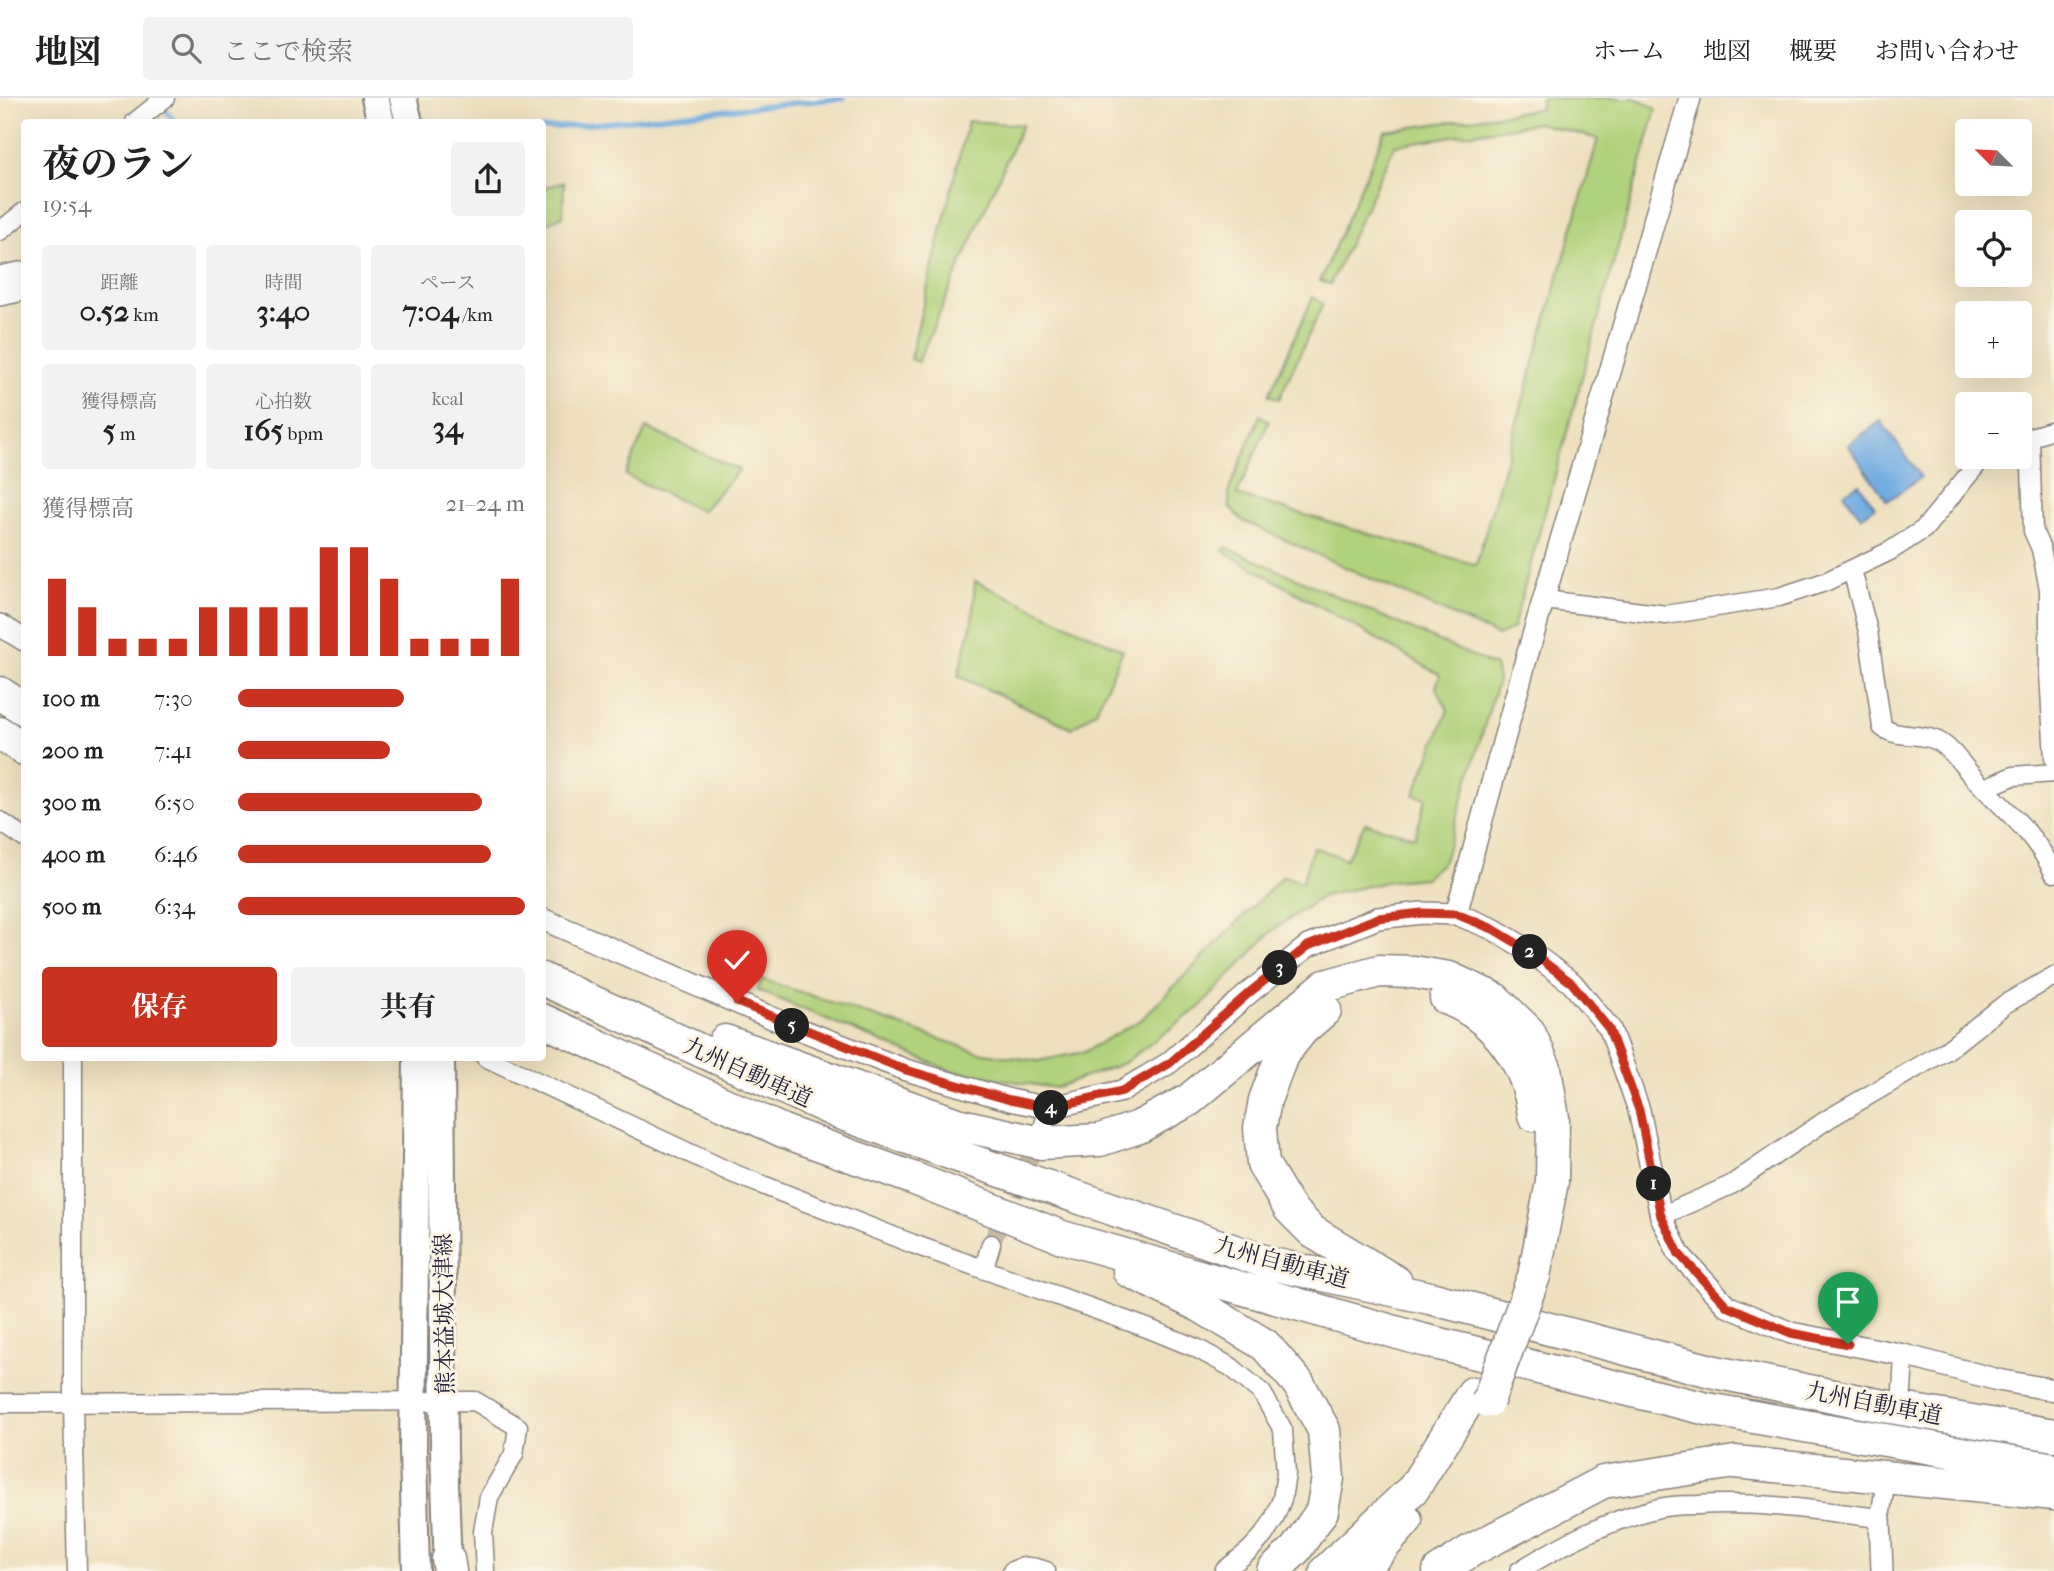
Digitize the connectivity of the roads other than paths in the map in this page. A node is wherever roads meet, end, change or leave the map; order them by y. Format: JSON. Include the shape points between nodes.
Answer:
{"nodes":[{"id":1,"x":165,"y":98,"type":"edge"},
{"id":2,"x":375,"y":98,"type":"edge"},
{"id":3,"x":402,"y":98,"type":"edge"},
{"id":4,"x":1690,"y":98,"type":"edge"},
{"id":5,"x":139,"y":119,"type":"edge"},
{"id":6,"x":380,"y":119,"type":"edge"},
{"id":7,"x":408,"y":119,"type":"edge"},
{"id":8,"x":21,"y":214,"type":"edge"},
{"id":9,"x":0,"y":231,"type":"edge"},
{"id":10,"x":21,"y":273,"type":"edge"},
{"id":11,"x":0,"y":277,"type":"edge"},
{"id":12,"x":21,"y":291,"type":"edge"},
{"id":13,"x":0,"y":295,"type":"edge"},
{"id":14,"x":2054,"y":430,"type":"edge"},
{"id":15,"x":2032,"y":437,"type":"edge"},
{"id":16,"x":1973,"y":469,"type":"edge"},
{"id":17,"x":2028,"y":469,"type":"edge"},
{"id":18,"x":1852,"y":570,"type":"junction"},
{"id":19,"x":1545,"y":600,"type":"junction"},
{"id":20,"x":0,"y":625,"type":"edge"},
{"id":21,"x":21,"y":638,"type":"edge"},
{"id":22,"x":2052,"y":674,"type":"edge"},
{"id":23,"x":0,"y":693,"type":"edge"},
{"id":24,"x":21,"y":707,"type":"edge"},
{"id":25,"x":0,"y":733,"type":"edge"},
{"id":26,"x":21,"y":747,"type":"edge"},
{"id":27,"x":2054,"y":758,"type":"edge"},
{"id":28,"x":2054,"y":774,"type":"edge"},
{"id":29,"x":1985,"y":788,"type":"junction"},
{"id":30,"x":0,"y":821,"type":"edge"},
{"id":31,"x":21,"y":836,"type":"edge"},
{"id":32,"x":2054,"y":873,"type":"edge"},
{"id":33,"x":1456,"y":914,"type":"junction"},
{"id":34,"x":546,"y":921,"type":"edge"},
{"id":35,"x":2054,"y":976,"type":"edge"},
{"id":36,"x":546,"y":978,"type":"edge"},
{"id":37,"x":546,"y":979,"type":"edge"},
{"id":38,"x":546,"y":1022,"type":"edge"},
{"id":39,"x":73,"y":1061,"type":"edge"},
{"id":40,"x":417,"y":1061,"type":"edge"},
{"id":41,"x":441,"y":1061,"type":"edge"},
{"id":42,"x":494,"y":1061,"type":"edge"},
{"id":43,"x":1049,"y":1108,"type":"junction"},
{"id":44,"x":1042,"y":1131,"type":"tunnel mouth"},
{"id":45,"x":1661,"y":1216,"type":"junction"},
{"id":46,"x":1062,"y":1237,"type":"junction"},
{"id":47,"x":991,"y":1244,"type":"tunnel mouth"},
{"id":48,"x":984,"y":1268,"type":"junction"},
{"id":49,"x":1525,"y":1272,"type":"junction"},
{"id":50,"x":1430,"y":1298,"type":"junction"},
{"id":51,"x":1904,"y":1355,"type":"junction"},
{"id":52,"x":2054,"y":1390,"type":"edge"},
{"id":53,"x":1902,"y":1391,"type":"dead end"},
{"id":54,"x":1481,"y":1397,"type":"junction"},
{"id":55,"x":446,"y":1402,"type":"junction"},
{"id":56,"x":0,"y":1403,"type":"edge"},
{"id":57,"x":414,"y":1403,"type":"junction"},
{"id":58,"x":73,"y":1405,"type":"junction"},
{"id":59,"x":2054,"y":1436,"type":"edge"},
{"id":60,"x":2054,"y":1469,"type":"edge"},
{"id":61,"x":1884,"y":1492,"type":"dead end"},
{"id":62,"x":2054,"y":1494,"type":"edge"},
{"id":63,"x":1880,"y":1518,"type":"junction"},
{"id":64,"x":449,"y":1567,"type":"edge"},
{"id":65,"x":77,"y":1571,"type":"edge"},
{"id":66,"x":416,"y":1571,"type":"edge"},
{"id":67,"x":485,"y":1571,"type":"edge"},
{"id":68,"x":1012,"y":1571,"type":"edge"},
{"id":69,"x":1046,"y":1571,"type":"edge"},
{"id":70,"x":1224,"y":1571,"type":"edge"},
{"id":71,"x":1273,"y":1571,"type":"edge"},
{"id":72,"x":1326,"y":1571,"type":"edge"},
{"id":73,"x":1357,"y":1571,"type":"edge"},
{"id":74,"x":1439,"y":1571,"type":"edge"},
{"id":75,"x":1519,"y":1571,"type":"edge"},
{"id":76,"x":1882,"y":1571,"type":"edge"}],
"edges":[{"from":1,"to":5,"type":"street"},
{"from":2,"to":6,"type":"main road"},
{"from":3,"to":7,"type":"main road"},
{"from":4,"to":19,"type":"street"},
{"from":8,"to":9,"type":"street"},
{"from":10,"to":11,"type":"street"},
{"from":12,"to":13,"type":"street"},
{"from":14,"to":15,"type":"street"},
{"from":16,"to":18,"type":"street","via":[[1924,529]]},
{"from":17,"to":22,"type":"street","via":[[2033,531],[2049,589]]},
{"from":18,"to":19,"type":"street","via":[[1779,597],[1666,615]]},
{"from":18,"to":29,"type":"street","via":[[1868,631],[1882,727],[1943,744]]},
{"from":19,"to":33,"type":"street"},
{"from":20,"to":21,"type":"street"},
{"from":22,"to":27,"type":"street"},
{"from":23,"to":24,"type":"highway"},
{"from":25,"to":26,"type":"highway"},
{"from":28,"to":29,"type":"street","via":[[2013,776]]},
{"from":29,"to":32,"type":"street","via":[[2020,822]]},
{"from":30,"to":31,"type":"street"},
{"from":33,"to":43,"type":"street","via":[[1378,918],[1308,946],[1170,1063],[1122,1091]]},
{"from":33,"to":45,"type":"street","via":[[1493,929],[1539,958],[1572,983],[1609,1029],[1639,1110]]},
{"from":34,"to":43,"type":"street","via":[[906,1070]]},
{"from":35,"to":45,"type":"street","via":[[2005,1004],[1947,1050],[1828,1119],[1731,1185]]},
{"from":36,"to":49,"type":"highway","via":[[957,1124],[1041,1143],[1100,1140],[1139,1127],[1189,1100],[1325,986],[1379,971],[1448,978],[1495,999],[1529,1031],[1545,1068],[1553,1118],[1552,1182]]},
{"from":37,"to":50,"type":"highway","name":"九州自動車道","via":[[837,1112],[958,1156],[1272,1264]]},
{"from":38,"to":46,"type":"highway","name":"九州自動車道","via":[[783,1131]]},
{"from":39,"to":58,"type":"street"},
{"from":40,"to":57,"type":"main road","name":"熊本益城大津線"},
{"from":41,"to":55,"type":"main road","name":"熊本益城大津線"},
{"from":42,"to":48,"type":"street","via":[[732,1173]]},
{"from":43,"to":44,"type":"street"},
{"from":45,"to":51,"type":"street","via":[[1679,1254],[1727,1306],[1791,1333]]},
{"from":46,"to":60,"type":"highway","name":"九州自動車道","via":[[1423,1340],[1707,1409]]},
{"from":46,"to":71,"type":"highway","via":[[1202,1307],[1265,1345],[1298,1383],[1324,1430],[1328,1478],[1322,1511],[1296,1549]]},
{"from":47,"to":48,"type":"street"},
{"from":48,"to":70,"type":"street","via":[[1196,1348],[1231,1367],[1262,1393],[1283,1430],[1286,1474],[1282,1499],[1264,1535]]},
{"from":49,"to":50,"type":"highway","via":[[1522,1255],[1536,1161],[1533,1110],[1519,1063],[1478,1013],[1442,996],[1402,990],[1357,996],[1321,1013],[1282,1055],[1265,1100],[1263,1164],[1290,1209],[1312,1232]]},
{"from":49,"to":54,"type":"highway","bridge":true},
{"from":50,"to":59,"type":"highway","name":"九州自動車道","via":[[1715,1372]]},
{"from":51,"to":52,"type":"street"},
{"from":51,"to":53,"type":"street"},
{"from":54,"to":72,"type":"highway","via":[[1414,1488]]},
{"from":54,"to":73,"type":"highway","via":[[1427,1496]]},
{"from":55,"to":57,"type":"street"},
{"from":55,"to":64,"type":"main road","name":"熊本益城大津線"},
{"from":55,"to":67,"type":"street","via":[[475,1401],[518,1427],[514,1454],[489,1497],[483,1532]]},
{"from":56,"to":58,"type":"street"},
{"from":57,"to":58,"type":"street"},
{"from":57,"to":66,"type":"main road","name":"熊本益城大津線"},
{"from":58,"to":65,"type":"street"},
{"from":61,"to":63,"type":"street"},
{"from":62,"to":74,"type":"highway","via":[[1735,1462],[1603,1482]]},
{"from":63,"to":75,"type":"street","via":[[1769,1505],[1656,1509],[1569,1541]]},
{"from":63,"to":76,"type":"street"},
{"from":68,"to":69,"type":"street","via":[[1023,1566]]}]}
